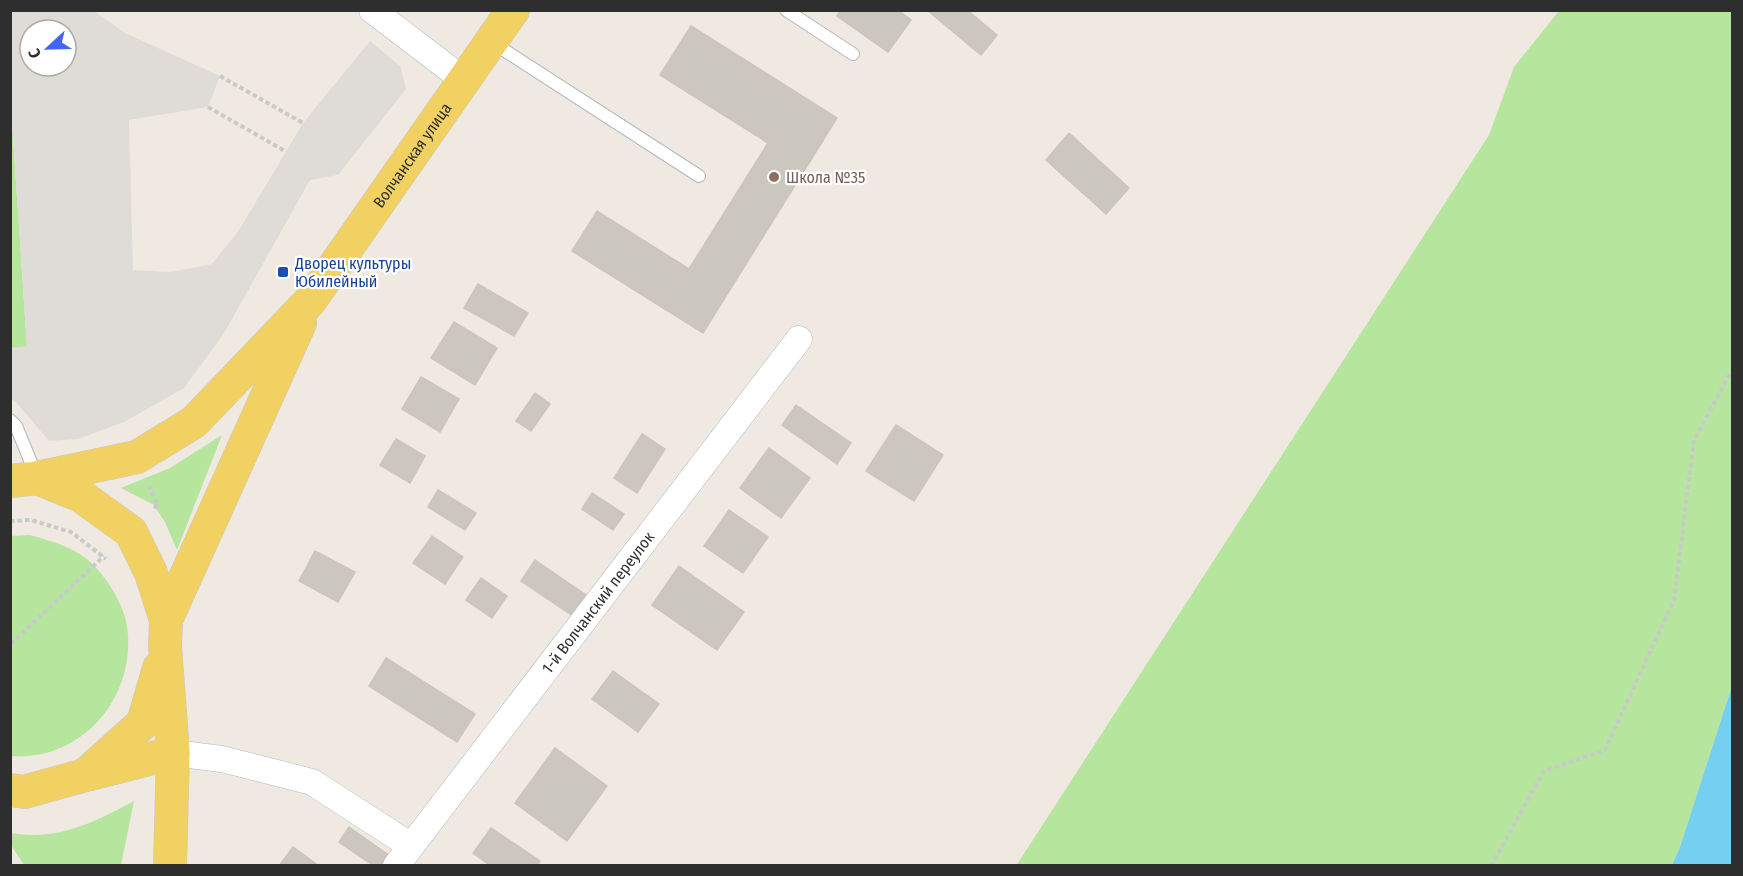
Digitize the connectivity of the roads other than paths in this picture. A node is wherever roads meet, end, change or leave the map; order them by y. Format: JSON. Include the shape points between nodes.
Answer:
{"nodes":[{"id":1,"x":372,"y":10,"type":"edge"},
{"id":2,"x":513,"y":10,"type":"edge"},
{"id":3,"x":786,"y":10,"type":"edge"},
{"id":4,"x":492,"y":43,"type":"junction"},
{"id":5,"x":853,"y":54,"type":"dead end"},
{"id":6,"x":465,"y":81,"type":"junction"},
{"id":7,"x":699,"y":176,"type":"dead end"},
{"id":8,"x":310,"y":301,"type":"junction"},
{"id":9,"x":799,"y":339,"type":"dead end"},
{"id":10,"x":10,"y":420,"type":"edge"},
{"id":11,"x":24,"y":479,"type":"edge"},
{"id":12,"x":165,"y":633,"type":"junction"},
{"id":13,"x":172,"y":753,"type":"junction"},
{"id":14,"x":85,"y":775,"type":"junction"},
{"id":15,"x":10,"y":790,"type":"edge"},
{"id":16,"x":403,"y":856,"type":"edge"},
{"id":17,"x":170,"y":866,"type":"edge"}],
"edges":[{"from":1,"to":6,"type":"street"},
{"from":2,"to":4,"type":"main road","name":"Волчанская улица"},
{"from":3,"to":5,"type":"lane"},
{"from":4,"to":6,"type":"main road","name":"Волчанская улица"},
{"from":4,"to":7,"type":"lane"},
{"from":6,"to":8,"type":"main road","name":"Волчанская улица"},
{"from":8,"to":11,"type":"main road","via":[[194,422],[137,458]]},
{"from":8,"to":12,"type":"main road"},
{"from":9,"to":16,"type":"street","name":"1-й Волчанский переулок"},
{"from":10,"to":11,"type":"lane","via":[[16,426]]},
{"from":11,"to":12,"type":"main road","via":[[81,496],[131,532],[151,573]]},
{"from":12,"to":13,"type":"main road"},
{"from":12,"to":14,"type":"main road","via":[[142,723]]},
{"from":13,"to":14,"type":"main road"},
{"from":13,"to":16,"type":"street","via":[[222,759],[312,782]]},
{"from":13,"to":17,"type":"main road"},
{"from":14,"to":15,"type":"main road","via":[[24,792]]}]}
